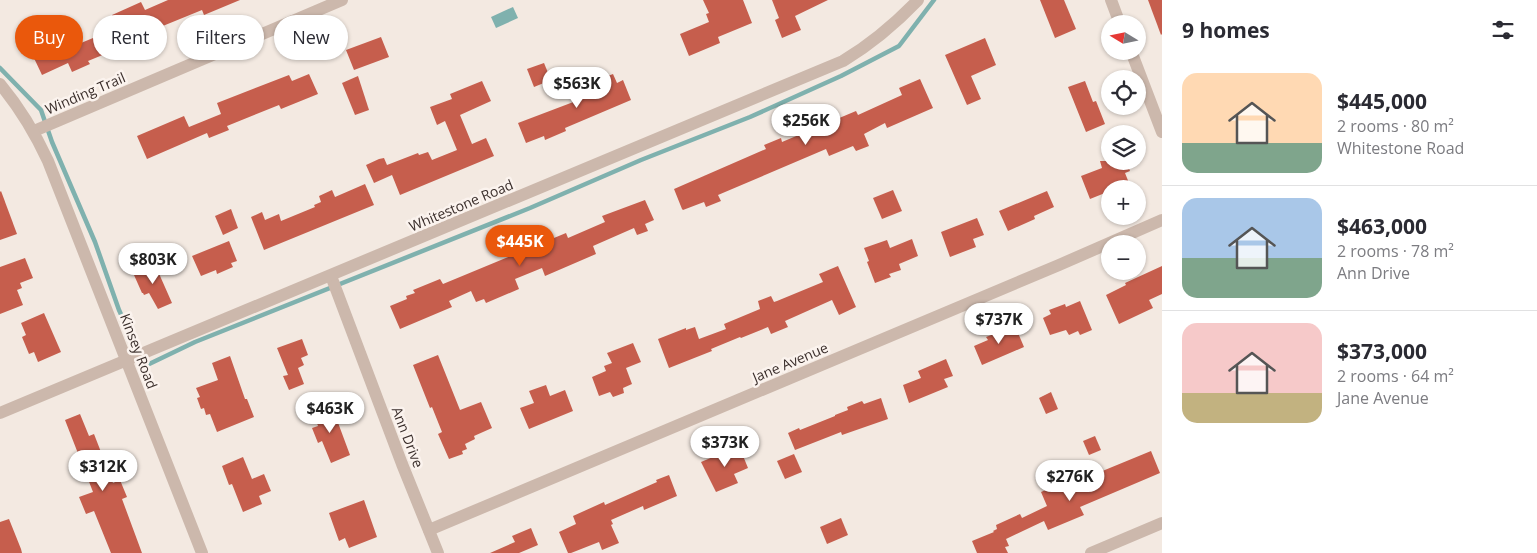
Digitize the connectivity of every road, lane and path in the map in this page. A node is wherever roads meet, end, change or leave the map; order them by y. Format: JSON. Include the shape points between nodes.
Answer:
{"nodes":[{"id":1,"x":342,"y":0,"type":"edge"},
{"id":2,"x":918,"y":0,"type":"edge"},
{"id":3,"x":1111,"y":0,"type":"edge"},
{"id":4,"x":1117,"y":15,"type":"edge"},
{"id":5,"x":1134,"y":60,"type":"edge"},
{"id":6,"x":0,"y":84,"type":"edge"},
{"id":7,"x":34,"y":131,"type":"junction"},
{"id":8,"x":1162,"y":132,"type":"edge"},
{"id":9,"x":1162,"y":220,"type":"edge"},
{"id":10,"x":331,"y":276,"type":"junction"},
{"id":11,"x":126,"y":360,"type":"junction"},
{"id":12,"x":0,"y":412,"type":"edge"},
{"id":13,"x":1162,"y":522,"type":"edge"},
{"id":14,"x":429,"y":530,"type":"junction"},
{"id":15,"x":202,"y":553,"type":"edge"},
{"id":16,"x":438,"y":553,"type":"edge"},
{"id":17,"x":1090,"y":553,"type":"edge"}],
"edges":[{"from":1,"to":7,"type":"street","name":"Winding Trail"},
{"from":2,"to":10,"type":"street","name":"Whitestone Road","via":[[888,31],[842,61]]},
{"from":3,"to":4,"type":"street"},
{"from":5,"to":8,"type":"street"},
{"from":6,"to":7,"type":"street","name":"Kinsey Road"},
{"from":7,"to":11,"type":"street","name":"Kinsey Road"},
{"from":9,"to":14,"type":"street","name":"Jane Avenue"},
{"from":10,"to":11,"type":"street","name":"Whitestone Road"},
{"from":10,"to":14,"type":"street","name":"Ann Drive"},
{"from":11,"to":12,"type":"street","name":"Whitestone Road"},
{"from":11,"to":15,"type":"street","name":"Kinsey Road"},
{"from":13,"to":17,"type":"street"},
{"from":14,"to":16,"type":"street","name":"Ann Drive"}]}
